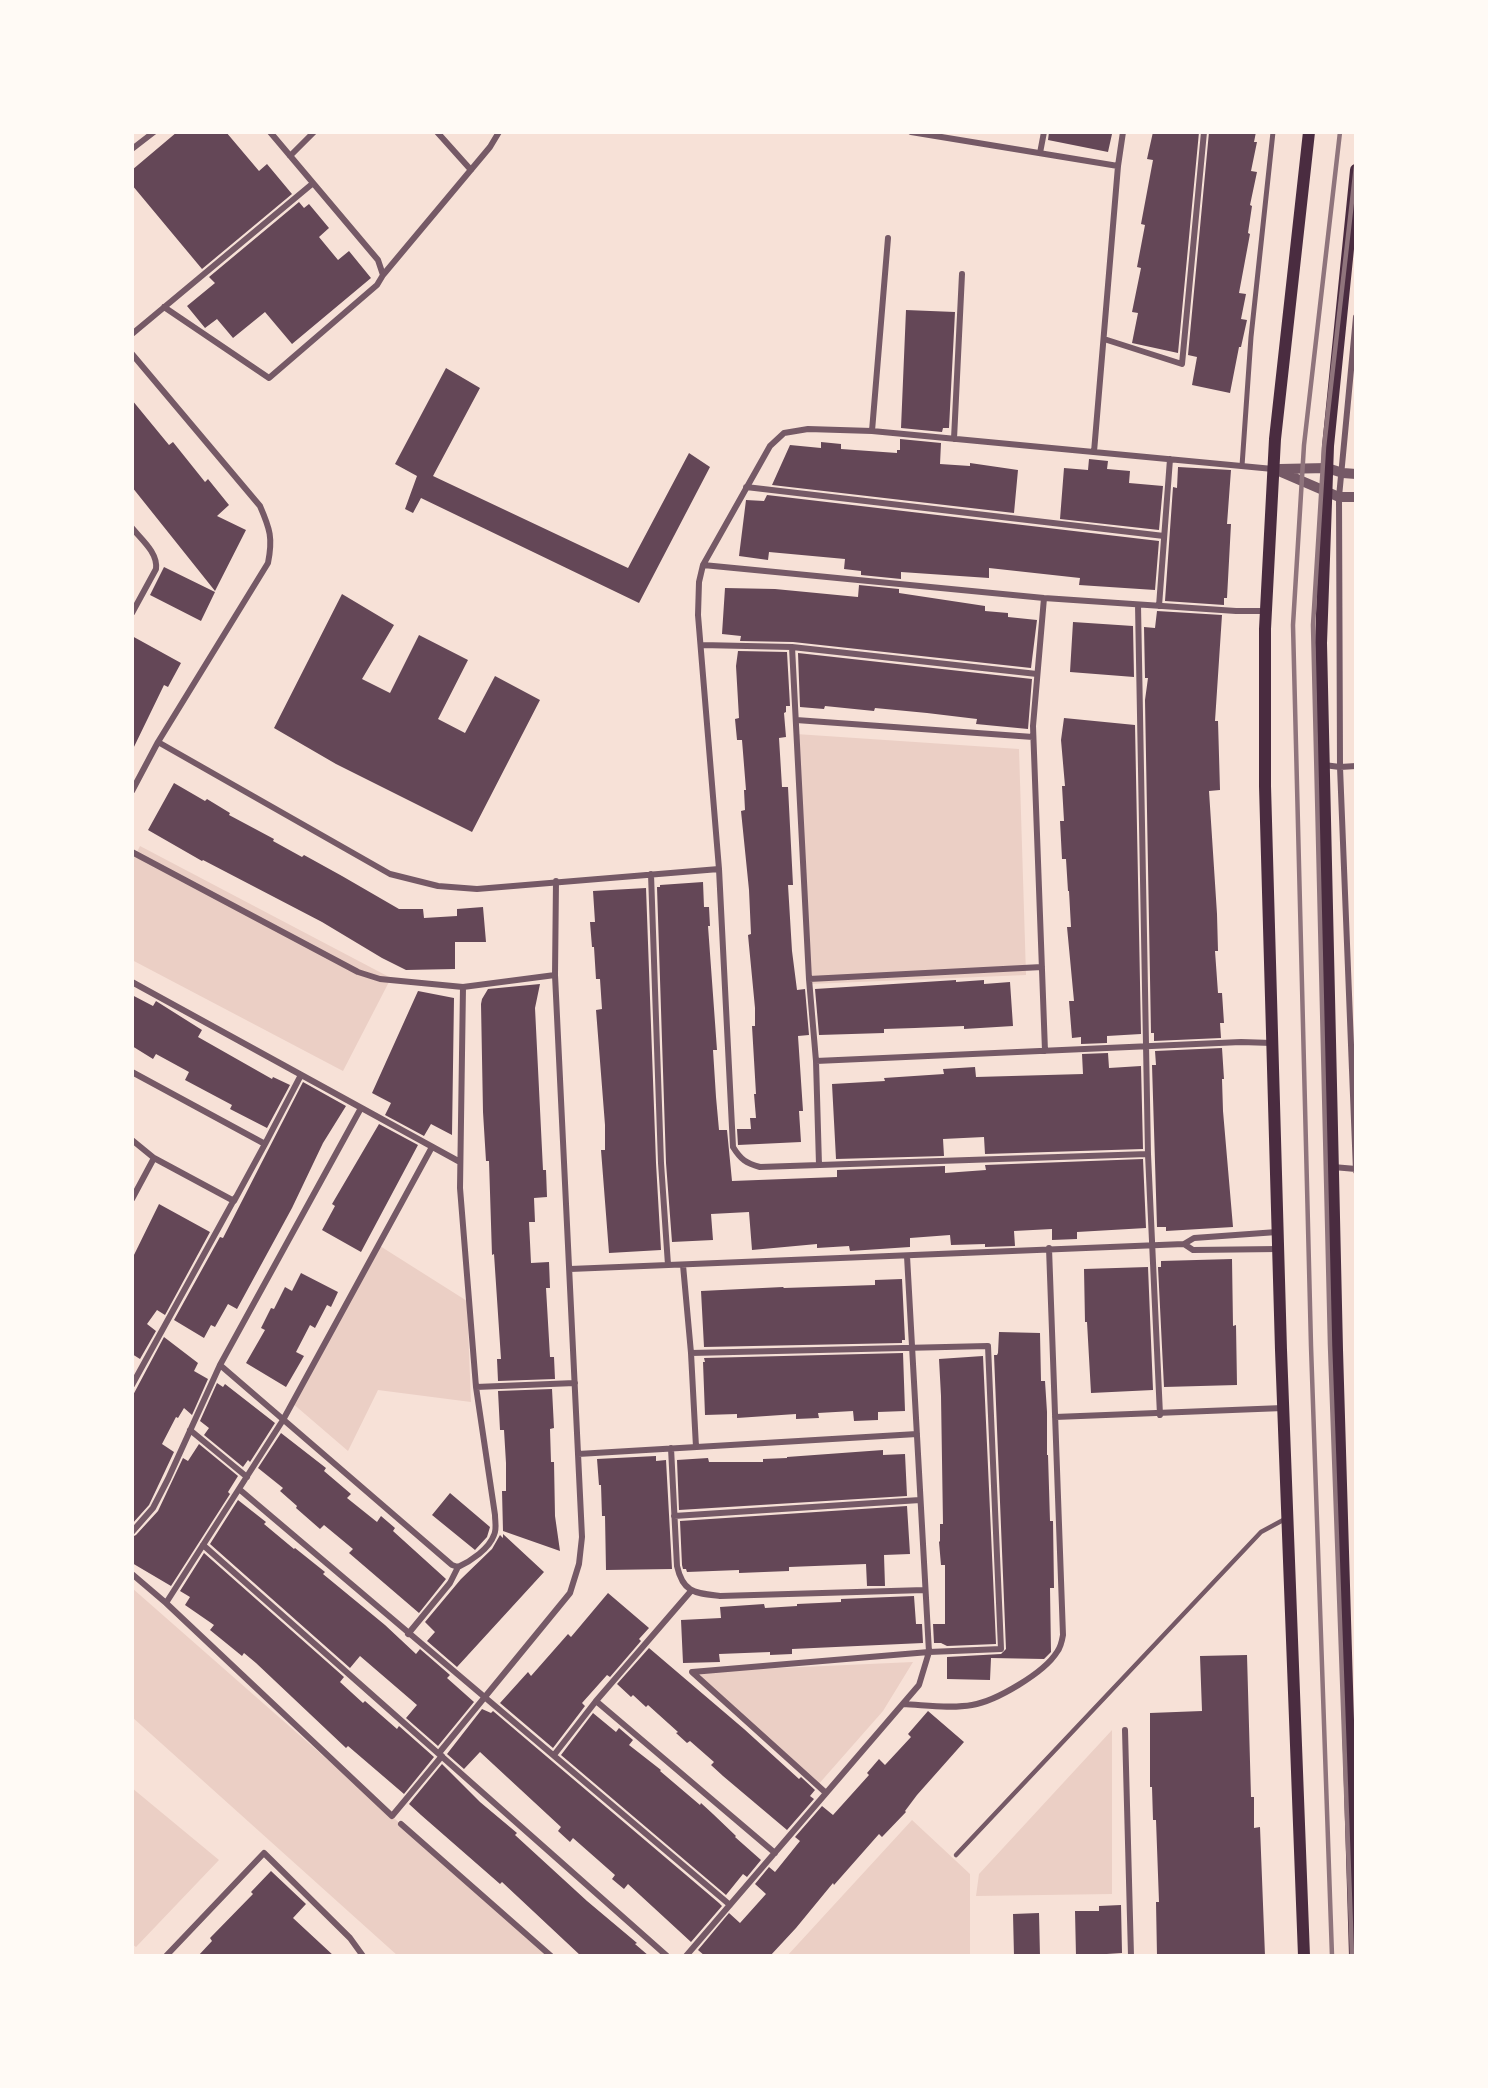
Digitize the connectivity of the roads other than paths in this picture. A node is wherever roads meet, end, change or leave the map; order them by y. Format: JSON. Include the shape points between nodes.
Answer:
{"nodes":[{"id":1,"x":154,"y":132,"type":"edge"},
{"id":2,"x":270,"y":132,"type":"edge"},
{"id":3,"x":314,"y":132,"type":"edge"},
{"id":4,"x":437,"y":132,"type":"edge"},
{"id":5,"x":499,"y":132,"type":"edge"},
{"id":6,"x":912,"y":132,"type":"edge"},
{"id":7,"x":1044,"y":132,"type":"edge"},
{"id":8,"x":1123,"y":132,"type":"edge"},
{"id":9,"x":1204,"y":132,"type":"edge"},
{"id":10,"x":1273,"y":132,"type":"edge"},
{"id":11,"x":1309,"y":132,"type":"edge"},
{"id":12,"x":132,"y":149,"type":"edge"},
{"id":13,"x":1040,"y":153,"type":"junction"},
{"id":14,"x":290,"y":156,"type":"junction"},
{"id":15,"x":1118,"y":166,"type":"junction"},
{"id":16,"x":471,"y":170,"type":"junction"},
{"id":17,"x":1356,"y":170,"type":"edge"},
{"id":18,"x":312,"y":184,"type":"junction"},
{"id":19,"x":888,"y":238,"type":"dead end"},
{"id":20,"x":383,"y":274,"type":"junction"},
{"id":21,"x":962,"y":274,"type":"dead end"},
{"id":22,"x":164,"y":307,"type":"junction"},
{"id":23,"x":1356,"y":317,"type":"edge"},
{"id":24,"x":132,"y":334,"type":"edge"},
{"id":25,"x":1104,"y":339,"type":"junction"},
{"id":26,"x":132,"y":354,"type":"edge"},
{"id":27,"x":872,"y":431,"type":"junction"},
{"id":28,"x":954,"y":439,"type":"junction"},
{"id":29,"x":1094,"y":452,"type":"junction"},
{"id":30,"x":1170,"y":459,"type":"junction"},
{"id":31,"x":1242,"y":466,"type":"junction"},
{"id":32,"x":1327,"y":468,"type":"junction"},
{"id":33,"x":1274,"y":469,"type":"junction"},
{"id":34,"x":1343,"y":473,"type":"junction"},
{"id":35,"x":1356,"y":474,"type":"edge"},
{"id":36,"x":746,"y":487,"type":"junction"},
{"id":37,"x":1325,"y":490,"type":"junction"},
{"id":38,"x":1339,"y":496,"type":"junction"},
{"id":39,"x":1356,"y":497,"type":"edge"},
{"id":40,"x":132,"y":528,"type":"edge"},
{"id":41,"x":1164,"y":536,"type":"junction"},
{"id":42,"x":703,"y":565,"type":"junction"},
{"id":43,"x":1044,"y":598,"type":"junction"},
{"id":44,"x":1138,"y":605,"type":"junction"},
{"id":45,"x":1159,"y":606,"type":"junction"},
{"id":46,"x":1266,"y":611,"type":"junction"},
{"id":47,"x":132,"y":613,"type":"edge"},
{"id":48,"x":701,"y":645,"type":"junction"},
{"id":49,"x":792,"y":646,"type":"junction"},
{"id":50,"x":1037,"y":674,"type":"junction"},
{"id":51,"x":796,"y":720,"type":"junction"},
{"id":52,"x":1033,"y":737,"type":"junction"},
{"id":53,"x":158,"y":742,"type":"junction"},
{"id":54,"x":1323,"y":765,"type":"junction"},
{"id":55,"x":1356,"y":766,"type":"edge"},
{"id":56,"x":1340,"y":768,"type":"junction"},
{"id":57,"x":132,"y":791,"type":"edge"},
{"id":58,"x":132,"y":852,"type":"edge"},
{"id":59,"x":719,"y":869,"type":"junction"},
{"id":60,"x":651,"y":874,"type":"junction"},
{"id":61,"x":556,"y":881,"type":"junction"},
{"id":62,"x":1042,"y":967,"type":"junction"},
{"id":63,"x":555,"y":975,"type":"junction"},
{"id":64,"x":809,"y":979,"type":"junction"},
{"id":65,"x":132,"y":982,"type":"edge"},
{"id":66,"x":463,"y":987,"type":"junction"},
{"id":67,"x":1272,"y":1043,"type":"junction"},
{"id":68,"x":1147,"y":1046,"type":"junction"},
{"id":69,"x":1045,"y":1051,"type":"junction"},
{"id":70,"x":816,"y":1061,"type":"junction"},
{"id":71,"x":132,"y":1072,"type":"edge"},
{"id":72,"x":301,"y":1075,"type":"junction"},
{"id":73,"x":361,"y":1108,"type":"junction"},
{"id":74,"x":132,"y":1140,"type":"edge"},
{"id":75,"x":265,"y":1144,"type":"junction"},
{"id":76,"x":432,"y":1147,"type":"junction"},
{"id":77,"x":1148,"y":1154,"type":"junction"},
{"id":78,"x":154,"y":1158,"type":"junction"},
{"id":79,"x":460,"y":1162,"type":"junction"},
{"id":80,"x":819,"y":1165,"type":"junction"},
{"id":81,"x":1333,"y":1167,"type":"junction"},
{"id":82,"x":1356,"y":1170,"type":"edge"},
{"id":83,"x":236,"y":1197,"type":"junction"},
{"id":84,"x":132,"y":1199,"type":"edge"},
{"id":85,"x":1277,"y":1232,"type":"junction"},
{"id":86,"x":1184,"y":1244,"type":"junction"},
{"id":87,"x":1153,"y":1245,"type":"junction"},
{"id":88,"x":1049,"y":1248,"type":"junction"},
{"id":89,"x":1278,"y":1249,"type":"junction"},
{"id":90,"x":907,"y":1256,"type":"junction"},
{"id":91,"x":668,"y":1265,"type":"junction"},
{"id":92,"x":683,"y":1265,"type":"junction"},
{"id":93,"x":570,"y":1269,"type":"junction"},
{"id":94,"x":912,"y":1346,"type":"junction"},
{"id":95,"x":691,"y":1353,"type":"junction"},
{"id":96,"x":220,"y":1365,"type":"junction"},
{"id":97,"x":575,"y":1383,"type":"junction"},
{"id":98,"x":132,"y":1385,"type":"edge"},
{"id":99,"x":476,"y":1387,"type":"junction"},
{"id":100,"x":1283,"y":1408,"type":"junction"},
{"id":101,"x":1160,"y":1414,"type":"junction"},
{"id":102,"x":1055,"y":1417,"type":"junction"},
{"id":103,"x":284,"y":1420,"type":"junction"},
{"id":104,"x":190,"y":1430,"type":"junction"},
{"id":105,"x":917,"y":1434,"type":"junction"},
{"id":106,"x":696,"y":1447,"type":"junction"},
{"id":107,"x":671,"y":1448,"type":"junction"},
{"id":108,"x":578,"y":1454,"type":"junction"},
{"id":109,"x":247,"y":1476,"type":"junction"},
{"id":110,"x":239,"y":1489,"type":"junction"},
{"id":111,"x":920,"y":1500,"type":"junction"},
{"id":112,"x":674,"y":1516,"type":"junction"},
{"id":113,"x":1287,"y":1517,"type":"junction"},
{"id":114,"x":132,"y":1532,"type":"edge"},
{"id":115,"x":203,"y":1545,"type":"junction"},
{"id":116,"x":458,"y":1567,"type":"junction"},
{"id":117,"x":132,"y":1574,"type":"edge"},
{"id":118,"x":925,"y":1590,"type":"junction"},
{"id":119,"x":691,"y":1591,"type":"junction"},
{"id":120,"x":166,"y":1603,"type":"junction"},
{"id":121,"x":408,"y":1634,"type":"junction"},
{"id":122,"x":929,"y":1652,"type":"junction"},
{"id":123,"x":483,"y":1697,"type":"junction"},
{"id":124,"x":596,"y":1701,"type":"junction"},
{"id":125,"x":903,"y":1704,"type":"junction"},
{"id":126,"x":1352,"y":1705,"type":"edge"},
{"id":127,"x":1125,"y":1730,"type":"dead end"},
{"id":128,"x":440,"y":1754,"type":"junction"},
{"id":129,"x":554,"y":1755,"type":"junction"},
{"id":130,"x":826,"y":1793,"type":"junction"},
{"id":131,"x":401,"y":1824,"type":"dead end"},
{"id":132,"x":775,"y":1853,"type":"junction"},
{"id":133,"x":956,"y":1855,"type":"dead end"},
{"id":134,"x":730,"y":1905,"type":"junction"},
{"id":135,"x":166,"y":1956,"type":"edge"},
{"id":136,"x":363,"y":1956,"type":"edge"},
{"id":137,"x":551,"y":1956,"type":"edge"},
{"id":138,"x":667,"y":1956,"type":"edge"},
{"id":139,"x":686,"y":1956,"type":"edge"},
{"id":140,"x":1131,"y":1956,"type":"edge"},
{"id":141,"x":1304,"y":1956,"type":"edge"},
{"id":142,"x":1355,"y":1956,"type":"edge"}],
"edges":[{"from":1,"to":12,"type":"street"},
{"from":2,"to":14,"type":"street"},
{"from":3,"to":14,"type":"street"},
{"from":4,"to":16,"type":"street"},
{"from":5,"to":16,"type":"street"},
{"from":6,"to":13,"type":"street"},
{"from":7,"to":13,"type":"street"},
{"from":8,"to":15,"type":"street"},
{"from":9,"to":25,"type":"street","via":[[1182,364]]},
{"from":10,"to":31,"type":"street"},
{"from":11,"to":33,"type":"main road"},
{"from":13,"to":15,"type":"street"},
{"from":14,"to":18,"type":"street"},
{"from":15,"to":25,"type":"street"},
{"from":16,"to":20,"type":"street"},
{"from":17,"to":32,"type":"main road"},
{"from":18,"to":20,"type":"street","via":[[378,260]]},
{"from":18,"to":22,"type":"street"},
{"from":19,"to":27,"type":"street"},
{"from":20,"to":22,"type":"street","via":[[377,285],[269,378]]},
{"from":21,"to":28,"type":"street"},
{"from":22,"to":24,"type":"street"},
{"from":23,"to":34,"type":"street"},
{"from":25,"to":29,"type":"street"},
{"from":26,"to":53,"type":"street","via":[[260,506],[270,530],[267,563]]},
{"from":27,"to":28,"type":"street"},
{"from":27,"to":36,"type":"street","via":[[808,429],[784,433],[770,446]]},
{"from":28,"to":29,"type":"street"},
{"from":29,"to":30,"type":"street"},
{"from":30,"to":31,"type":"street"},
{"from":30,"to":41,"type":"street"},
{"from":31,"to":33,"type":"street"},
{"from":32,"to":33,"type":"street"},
{"from":32,"to":34,"type":"street"},
{"from":32,"to":37,"type":"main road"},
{"from":33,"to":37,"type":"street"},
{"from":33,"to":46,"type":"main road"},
{"from":34,"to":35,"type":"street"},
{"from":34,"to":38,"type":"street"},
{"from":36,"to":41,"type":"street"},
{"from":36,"to":42,"type":"street"},
{"from":37,"to":38,"type":"street"},
{"from":37,"to":54,"type":"main road"},
{"from":38,"to":39,"type":"street"},
{"from":38,"to":56,"type":"street"},
{"from":40,"to":47,"type":"street","via":[[157,561]]},
{"from":41,"to":45,"type":"street"},
{"from":42,"to":43,"type":"street"},
{"from":42,"to":48,"type":"street","via":[[698,615]]},
{"from":43,"to":44,"type":"street"},
{"from":43,"to":50,"type":"street"},
{"from":44,"to":45,"type":"street"},
{"from":44,"to":68,"type":"street"},
{"from":45,"to":46,"type":"street"},
{"from":46,"to":67,"type":"main road","via":[[1265,786]]},
{"from":48,"to":49,"type":"street"},
{"from":48,"to":59,"type":"street"},
{"from":49,"to":50,"type":"street"},
{"from":49,"to":51,"type":"street"},
{"from":50,"to":52,"type":"street"},
{"from":51,"to":52,"type":"street"},
{"from":51,"to":64,"type":"street"},
{"from":52,"to":62,"type":"street"},
{"from":53,"to":57,"type":"street"},
{"from":53,"to":61,"type":"street","via":[[390,874],[438,886],[477,889]]},
{"from":54,"to":56,"type":"street"},
{"from":54,"to":81,"type":"main road"},
{"from":55,"to":56,"type":"street"},
{"from":56,"to":82,"type":"street"},
{"from":58,"to":66,"type":"street","via":[[358,972],[380,979]]},
{"from":59,"to":60,"type":"street"},
{"from":59,"to":80,"type":"street","via":[[733,1147],[744,1162],[760,1167]]},
{"from":60,"to":61,"type":"street"},
{"from":60,"to":91,"type":"street"},
{"from":61,"to":63,"type":"street"},
{"from":62,"to":64,"type":"street"},
{"from":62,"to":69,"type":"street"},
{"from":63,"to":66,"type":"street"},
{"from":63,"to":93,"type":"street"},
{"from":64,"to":70,"type":"street"},
{"from":65,"to":72,"type":"street"},
{"from":66,"to":79,"type":"street"},
{"from":67,"to":68,"type":"street"},
{"from":67,"to":85,"type":"main road"},
{"from":68,"to":69,"type":"street"},
{"from":68,"to":77,"type":"street"},
{"from":69,"to":70,"type":"street"},
{"from":70,"to":80,"type":"street"},
{"from":71,"to":75,"type":"street"},
{"from":72,"to":73,"type":"street"},
{"from":72,"to":75,"type":"street"},
{"from":73,"to":76,"type":"street"},
{"from":73,"to":96,"type":"street"},
{"from":74,"to":78,"type":"street"},
{"from":75,"to":83,"type":"street"},
{"from":76,"to":79,"type":"street"},
{"from":76,"to":103,"type":"street"},
{"from":77,"to":80,"type":"street"},
{"from":77,"to":87,"type":"street"},
{"from":78,"to":83,"type":"street","via":[[234,1201]]},
{"from":78,"to":84,"type":"street"},
{"from":79,"to":99,"type":"street"},
{"from":81,"to":82,"type":"street"},
{"from":81,"to":126,"type":"main road"},
{"from":83,"to":98,"type":"street"},
{"from":85,"to":86,"type":"street","via":[[1194,1238]]},
{"from":85,"to":89,"type":"main road"},
{"from":86,"to":87,"type":"street"},
{"from":86,"to":89,"type":"street","via":[[1193,1250]]},
{"from":87,"to":88,"type":"street"},
{"from":87,"to":101,"type":"street"},
{"from":88,"to":90,"type":"street"},
{"from":88,"to":102,"type":"street"},
{"from":89,"to":100,"type":"main road"},
{"from":90,"to":92,"type":"street"},
{"from":90,"to":94,"type":"street"},
{"from":91,"to":92,"type":"street"},
{"from":91,"to":93,"type":"street"},
{"from":92,"to":95,"type":"street"},
{"from":93,"to":97,"type":"street"},
{"from":94,"to":95,"type":"street"},
{"from":94,"to":105,"type":"street"},
{"from":94,"to":122,"type":"street","via":[[987,1346],[1001,1649]]},
{"from":95,"to":106,"type":"street"},
{"from":96,"to":103,"type":"street"},
{"from":96,"to":104,"type":"street"},
{"from":97,"to":99,"type":"street"},
{"from":97,"to":108,"type":"street"},
{"from":99,"to":116,"type":"street","via":[[496,1528],[480,1553]]},
{"from":100,"to":101,"type":"street"},
{"from":100,"to":113,"type":"main road"},
{"from":101,"to":102,"type":"street"},
{"from":102,"to":125,"type":"street","via":[[1063,1635],[1059,1650],[1046,1666],[991,1701],[970,1706]]},
{"from":103,"to":109,"type":"street"},
{"from":103,"to":116,"type":"street"},
{"from":104,"to":109,"type":"street"},
{"from":104,"to":114,"type":"street","via":[[153,1508]]},
{"from":105,"to":106,"type":"street"},
{"from":105,"to":111,"type":"street"},
{"from":106,"to":107,"type":"street"},
{"from":107,"to":108,"type":"street"},
{"from":107,"to":112,"type":"street"},
{"from":108,"to":123,"type":"street","via":[[582,1537],[570,1593]]},
{"from":109,"to":110,"type":"street"},
{"from":110,"to":115,"type":"street"},
{"from":110,"to":121,"type":"street"},
{"from":111,"to":112,"type":"street"},
{"from":111,"to":118,"type":"street"},
{"from":112,"to":119,"type":"street","via":[[676,1566],[680,1580]]},
{"from":113,"to":133,"type":"lane","via":[[1261,1532]]},
{"from":113,"to":141,"type":"main road"},
{"from":115,"to":120,"type":"street"},
{"from":115,"to":128,"type":"street"},
{"from":116,"to":121,"type":"street","via":[[450,1583]]},
{"from":117,"to":120,"type":"street"},
{"from":118,"to":119,"type":"street","via":[[720,1596]]},
{"from":118,"to":122,"type":"street"},
{"from":119,"to":124,"type":"street"},
{"from":120,"to":128,"type":"street","via":[[392,1816]]},
{"from":121,"to":123,"type":"street"},
{"from":122,"to":125,"type":"street","via":[[920,1685]]},
{"from":122,"to":130,"type":"street","via":[[692,1672]]},
{"from":123,"to":128,"type":"street"},
{"from":123,"to":129,"type":"street"},
{"from":124,"to":129,"type":"street"},
{"from":124,"to":132,"type":"street"},
{"from":125,"to":130,"type":"street"},
{"from":126,"to":142,"type":"main road"},
{"from":127,"to":140,"type":"street"},
{"from":128,"to":138,"type":"street"},
{"from":129,"to":134,"type":"street"},
{"from":130,"to":132,"type":"street"},
{"from":131,"to":137,"type":"street"},
{"from":132,"to":134,"type":"street"},
{"from":134,"to":139,"type":"street"},
{"from":135,"to":136,"type":"street","via":[[264,1853],[350,1938]]}]}
